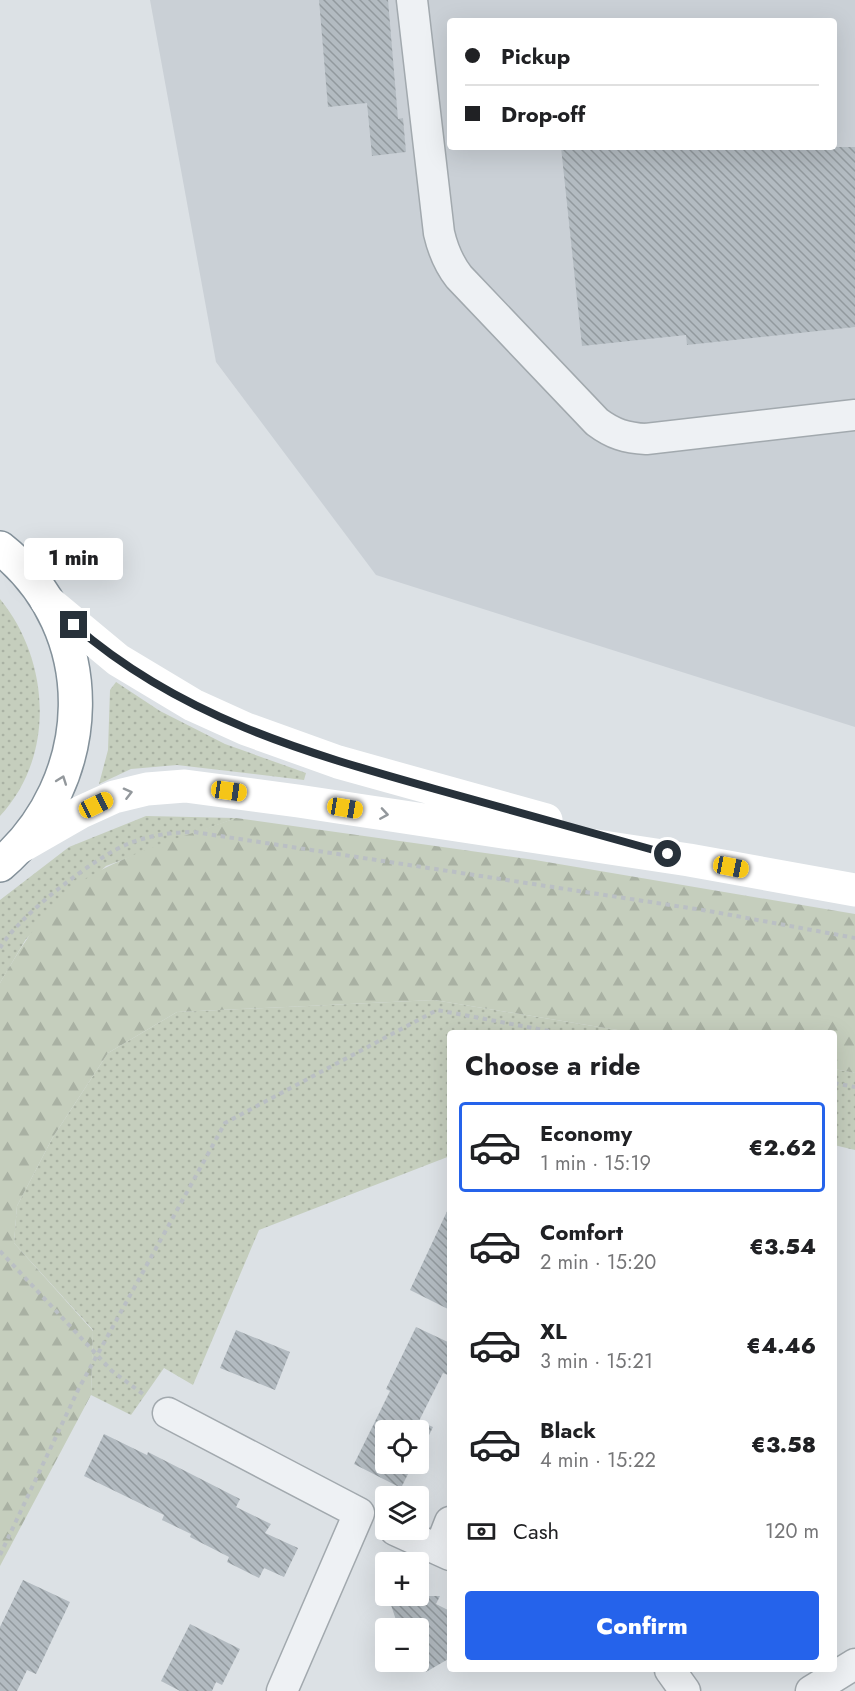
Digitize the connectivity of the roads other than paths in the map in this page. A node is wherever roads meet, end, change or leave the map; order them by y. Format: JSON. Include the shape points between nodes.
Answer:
{"nodes":[{"id":1,"x":411,"y":0,"type":"edge"},
{"id":2,"x":855,"y":415,"type":"edge"},
{"id":3,"x":4,"y":548,"type":"edge"},
{"id":4,"x":47,"y":601,"type":"junction"},
{"id":5,"x":10,"y":856,"type":"edge"},
{"id":6,"x":689,"y":860,"type":"junction"},
{"id":7,"x":855,"y":891,"type":"edge"},
{"id":8,"x":168,"y":1413,"type":"road end"},
{"id":9,"x":372,"y":1519,"type":"edge"},
{"id":10,"x":447,"y":1538,"type":"edge"},
{"id":11,"x":416,"y":1540,"type":"edge"},
{"id":12,"x":444,"y":1553,"type":"edge"},
{"id":13,"x":671,"y":1672,"type":"edge"},
{"id":14,"x":282,"y":1691,"type":"edge"},
{"id":15,"x":685,"y":1691,"type":"edge"}],
"edges":[{"from":1,"to":2,"type":"street","via":[[444,252],[459,277],[597,422],[610,433],[646,440]]},
{"from":3,"to":4,"type":"main road"},
{"from":5,"to":4,"type":"main road","one_way":true,"via":[[44,816],[57,792],[75,728],[71,662]]},
{"from":4,"to":6,"type":"main road","via":[[118,660],[193,705],[255,733],[338,762]]},
{"from":5,"to":6,"type":"main road","one_way":true,"via":[[81,812],[114,797],[185,786]]},
{"from":6,"to":7,"type":"main road"},
{"from":8,"to":9,"type":"street"},
{"from":9,"to":14,"type":"street"},
{"from":10,"to":12,"type":"street"},
{"from":11,"to":12,"type":"street"},
{"from":13,"to":15,"type":"street"}]}
